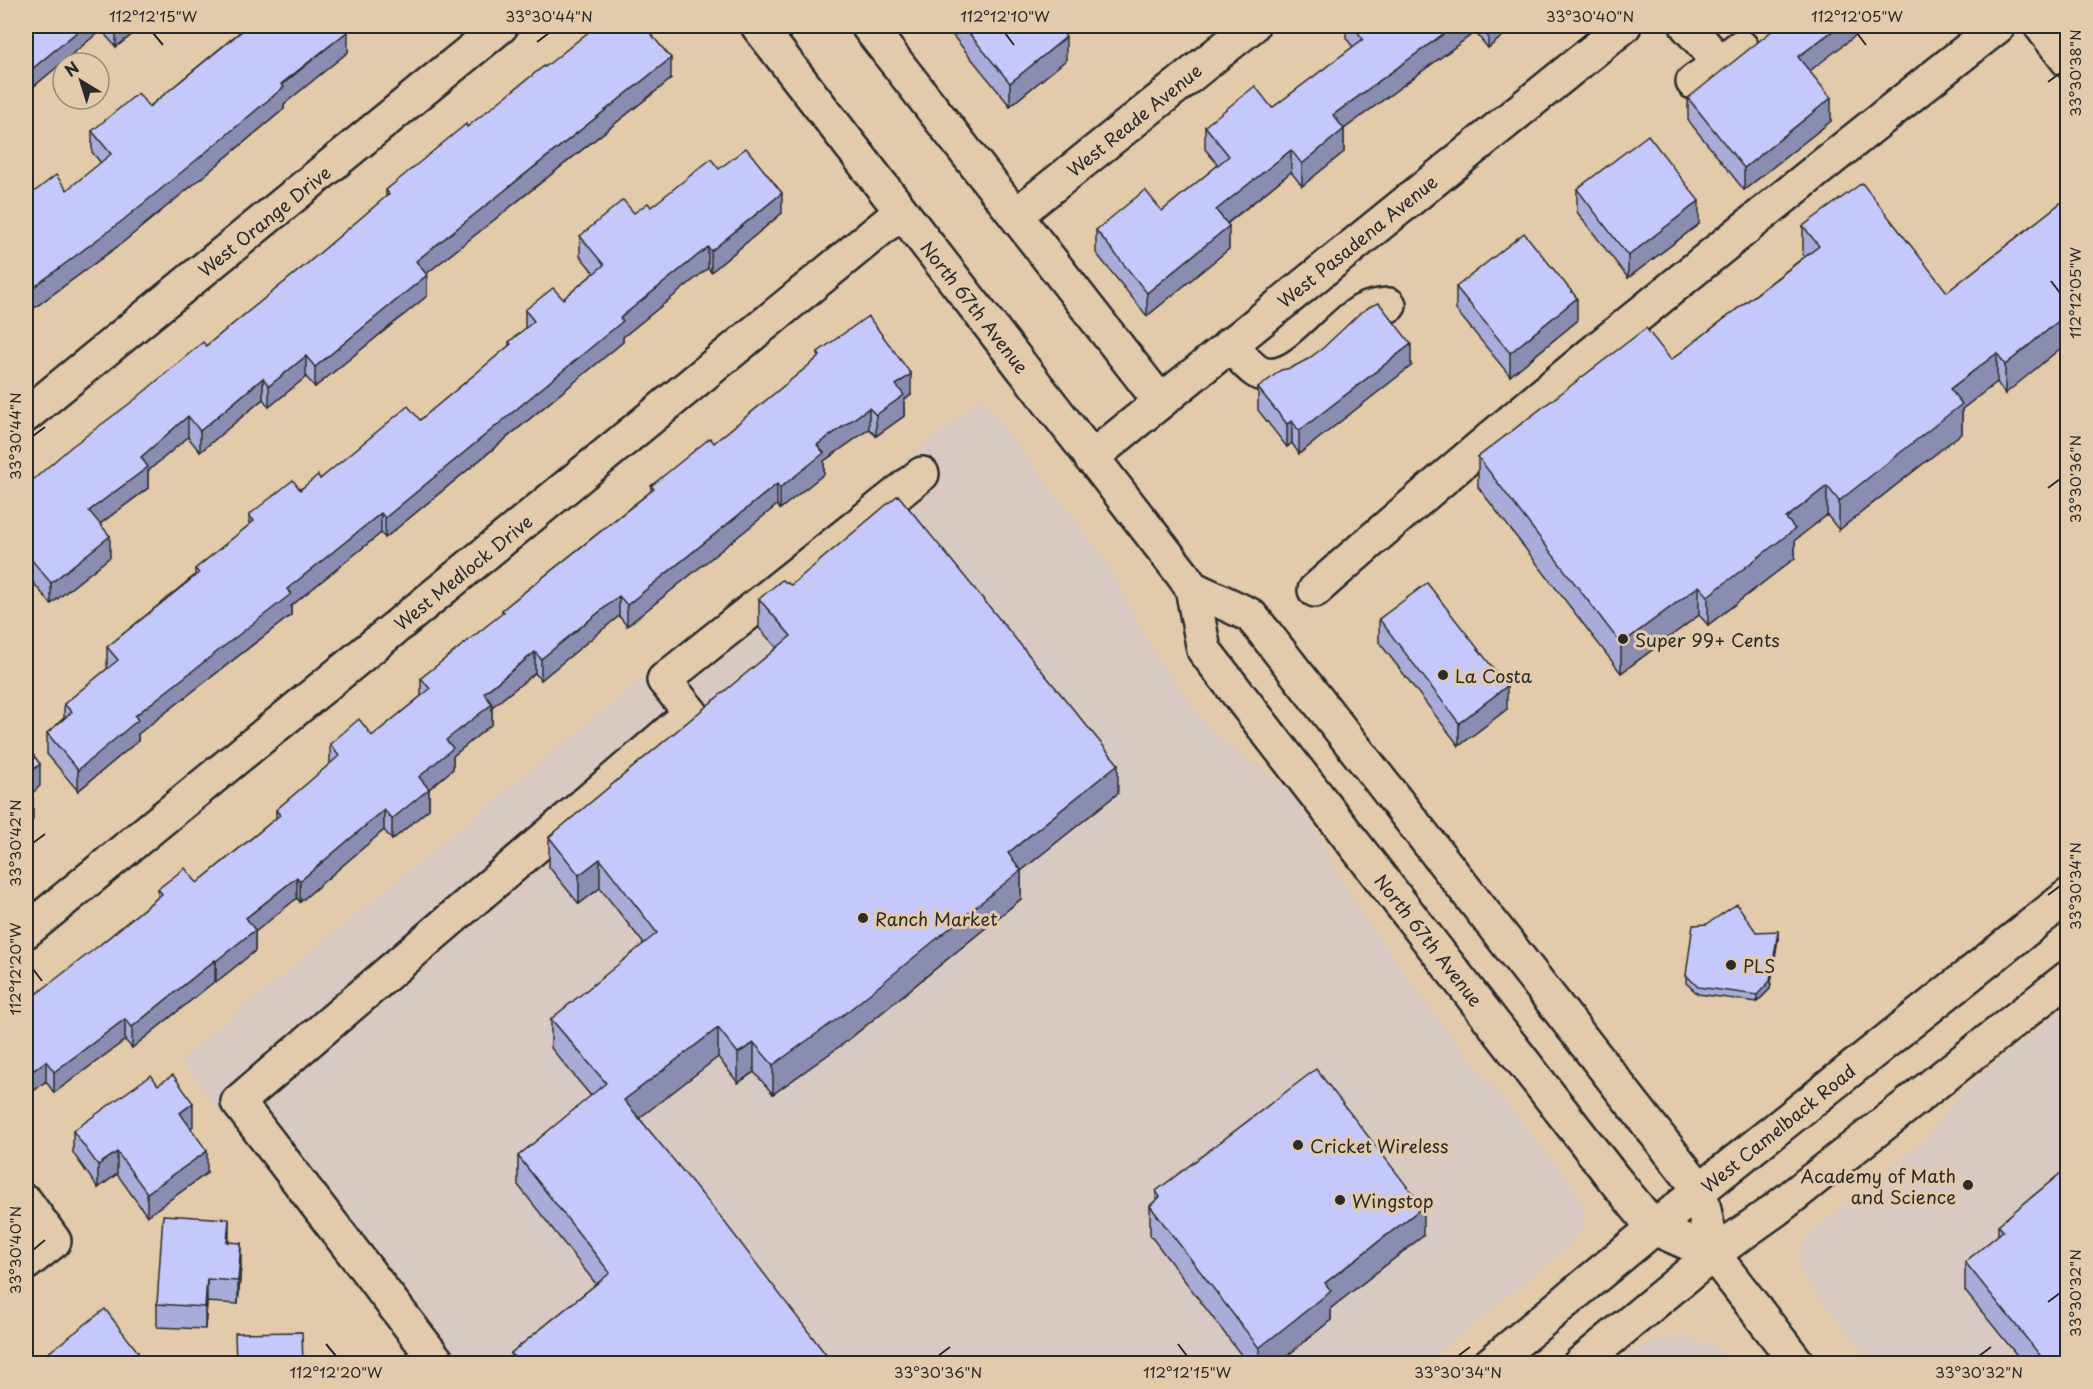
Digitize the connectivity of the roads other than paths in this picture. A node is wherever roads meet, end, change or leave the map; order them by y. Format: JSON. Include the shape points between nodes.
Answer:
{"nodes":[{"id":1,"x":501,"y":26,"type":"edge"},
{"id":2,"x":758,"y":26,"type":"edge"},
{"id":3,"x":868,"y":26,"type":"edge"},
{"id":4,"x":1252,"y":26,"type":"edge"},
{"id":5,"x":1624,"y":26,"type":"edge"},
{"id":6,"x":1687,"y":26,"type":"edge"},
{"id":7,"x":1998,"y":26,"type":"edge"},
{"id":8,"x":2041,"y":26,"type":"edge"},
{"id":9,"x":1741,"y":47,"type":"dead end"},
{"id":10,"x":1709,"y":52,"type":"junction"},
{"id":11,"x":2067,"y":61,"type":"edge"},
{"id":12,"x":1693,"y":82,"type":"dead end"},
{"id":13,"x":901,"y":212,"type":"junction"},
{"id":14,"x":1016,"y":215,"type":"junction"},
{"id":15,"x":1389,"y":305,"type":"dead end"},
{"id":16,"x":1230,"y":344,"type":"junction"},
{"id":17,"x":1160,"y":401,"type":"junction"},
{"id":18,"x":26,"y":415,"type":"edge"},
{"id":19,"x":1091,"y":458,"type":"junction"},
{"id":20,"x":922,"y":474,"type":"dead end"},
{"id":21,"x":1192,"y":588,"type":"junction"},
{"id":22,"x":1315,"y":590,"type":"dead end"},
{"id":23,"x":2067,"y":896,"type":"edge"},
{"id":24,"x":26,"y":931,"type":"edge"},
{"id":25,"x":2067,"y":978,"type":"edge"},
{"id":26,"x":1700,"y":1190,"type":"junction"},
{"id":27,"x":26,"y":1202,"type":"edge"},
{"id":28,"x":1654,"y":1228,"type":"junction"},
{"id":29,"x":1713,"y":1254,"type":"junction"},
{"id":30,"x":26,"y":1263,"type":"edge"},
{"id":31,"x":439,"y":1364,"type":"edge"},
{"id":32,"x":1490,"y":1364,"type":"edge"},
{"id":33,"x":1580,"y":1364,"type":"edge"},
{"id":34,"x":1798,"y":1364,"type":"edge"}],
"edges":[{"from":1,"to":18,"type":"main road","name":"West Orange Drive"},
{"from":2,"to":13,"type":"main road","name":"North 67th Avenue"},
{"from":3,"to":14,"type":"main road"},
{"from":4,"to":14,"type":"main road","name":"West Reade Avenue"},
{"from":5,"to":16,"type":"main road","name":"West Pasadena Avenue"},
{"from":6,"to":10,"type":"main road"},
{"from":7,"to":22,"type":"main road","via":[[1777,201],[1416,501]]},
{"from":8,"to":11,"type":"main road"},
{"from":9,"to":10,"type":"main road","via":[[1725,59],[1717,59]]},
{"from":10,"to":12,"type":"main road","via":[[1711,68]]},
{"from":13,"to":19,"type":"main road","name":"North 67th Avenue"},
{"from":13,"to":24,"type":"main road","name":"West Medlock Drive"},
{"from":14,"to":17,"type":"main road"},
{"from":15,"to":16,"type":"main road","via":[[1357,314],[1284,374],[1270,376],[1257,372]]},
{"from":16,"to":17,"type":"main road","name":"West Pasadena Avenue"},
{"from":17,"to":19,"type":"main road","name":"West Pasadena Avenue"},
{"from":19,"to":21,"type":"main road","name":"North 67th Avenue"},
{"from":20,"to":31,"type":"main road","via":[[664,680],[691,713],[238,1102]]},
{"from":21,"to":26,"type":"main road","name":"North 67th Avenue","via":[[1250,615]]},
{"from":21,"to":28,"type":"main road","name":"North 67th Avenue","via":[[1204,650]]},
{"from":23,"to":26,"type":"main road","name":"West Camelback Road"},
{"from":25,"to":29,"type":"main road","via":[[1775,1210]]},
{"from":26,"to":28,"type":"main road","name":"West Camelback Road"},
{"from":26,"to":29,"type":"main road","name":"North 67th Avenue"},
{"from":27,"to":30,"type":"main road","via":[[54,1241]]},
{"from":28,"to":29,"type":"main road","name":"North 67th Avenue"},
{"from":28,"to":32,"type":"main road","name":"West Camelback Road"},
{"from":29,"to":33,"type":"main road"},
{"from":29,"to":34,"type":"main road","name":"North 67th Avenue"}]}
